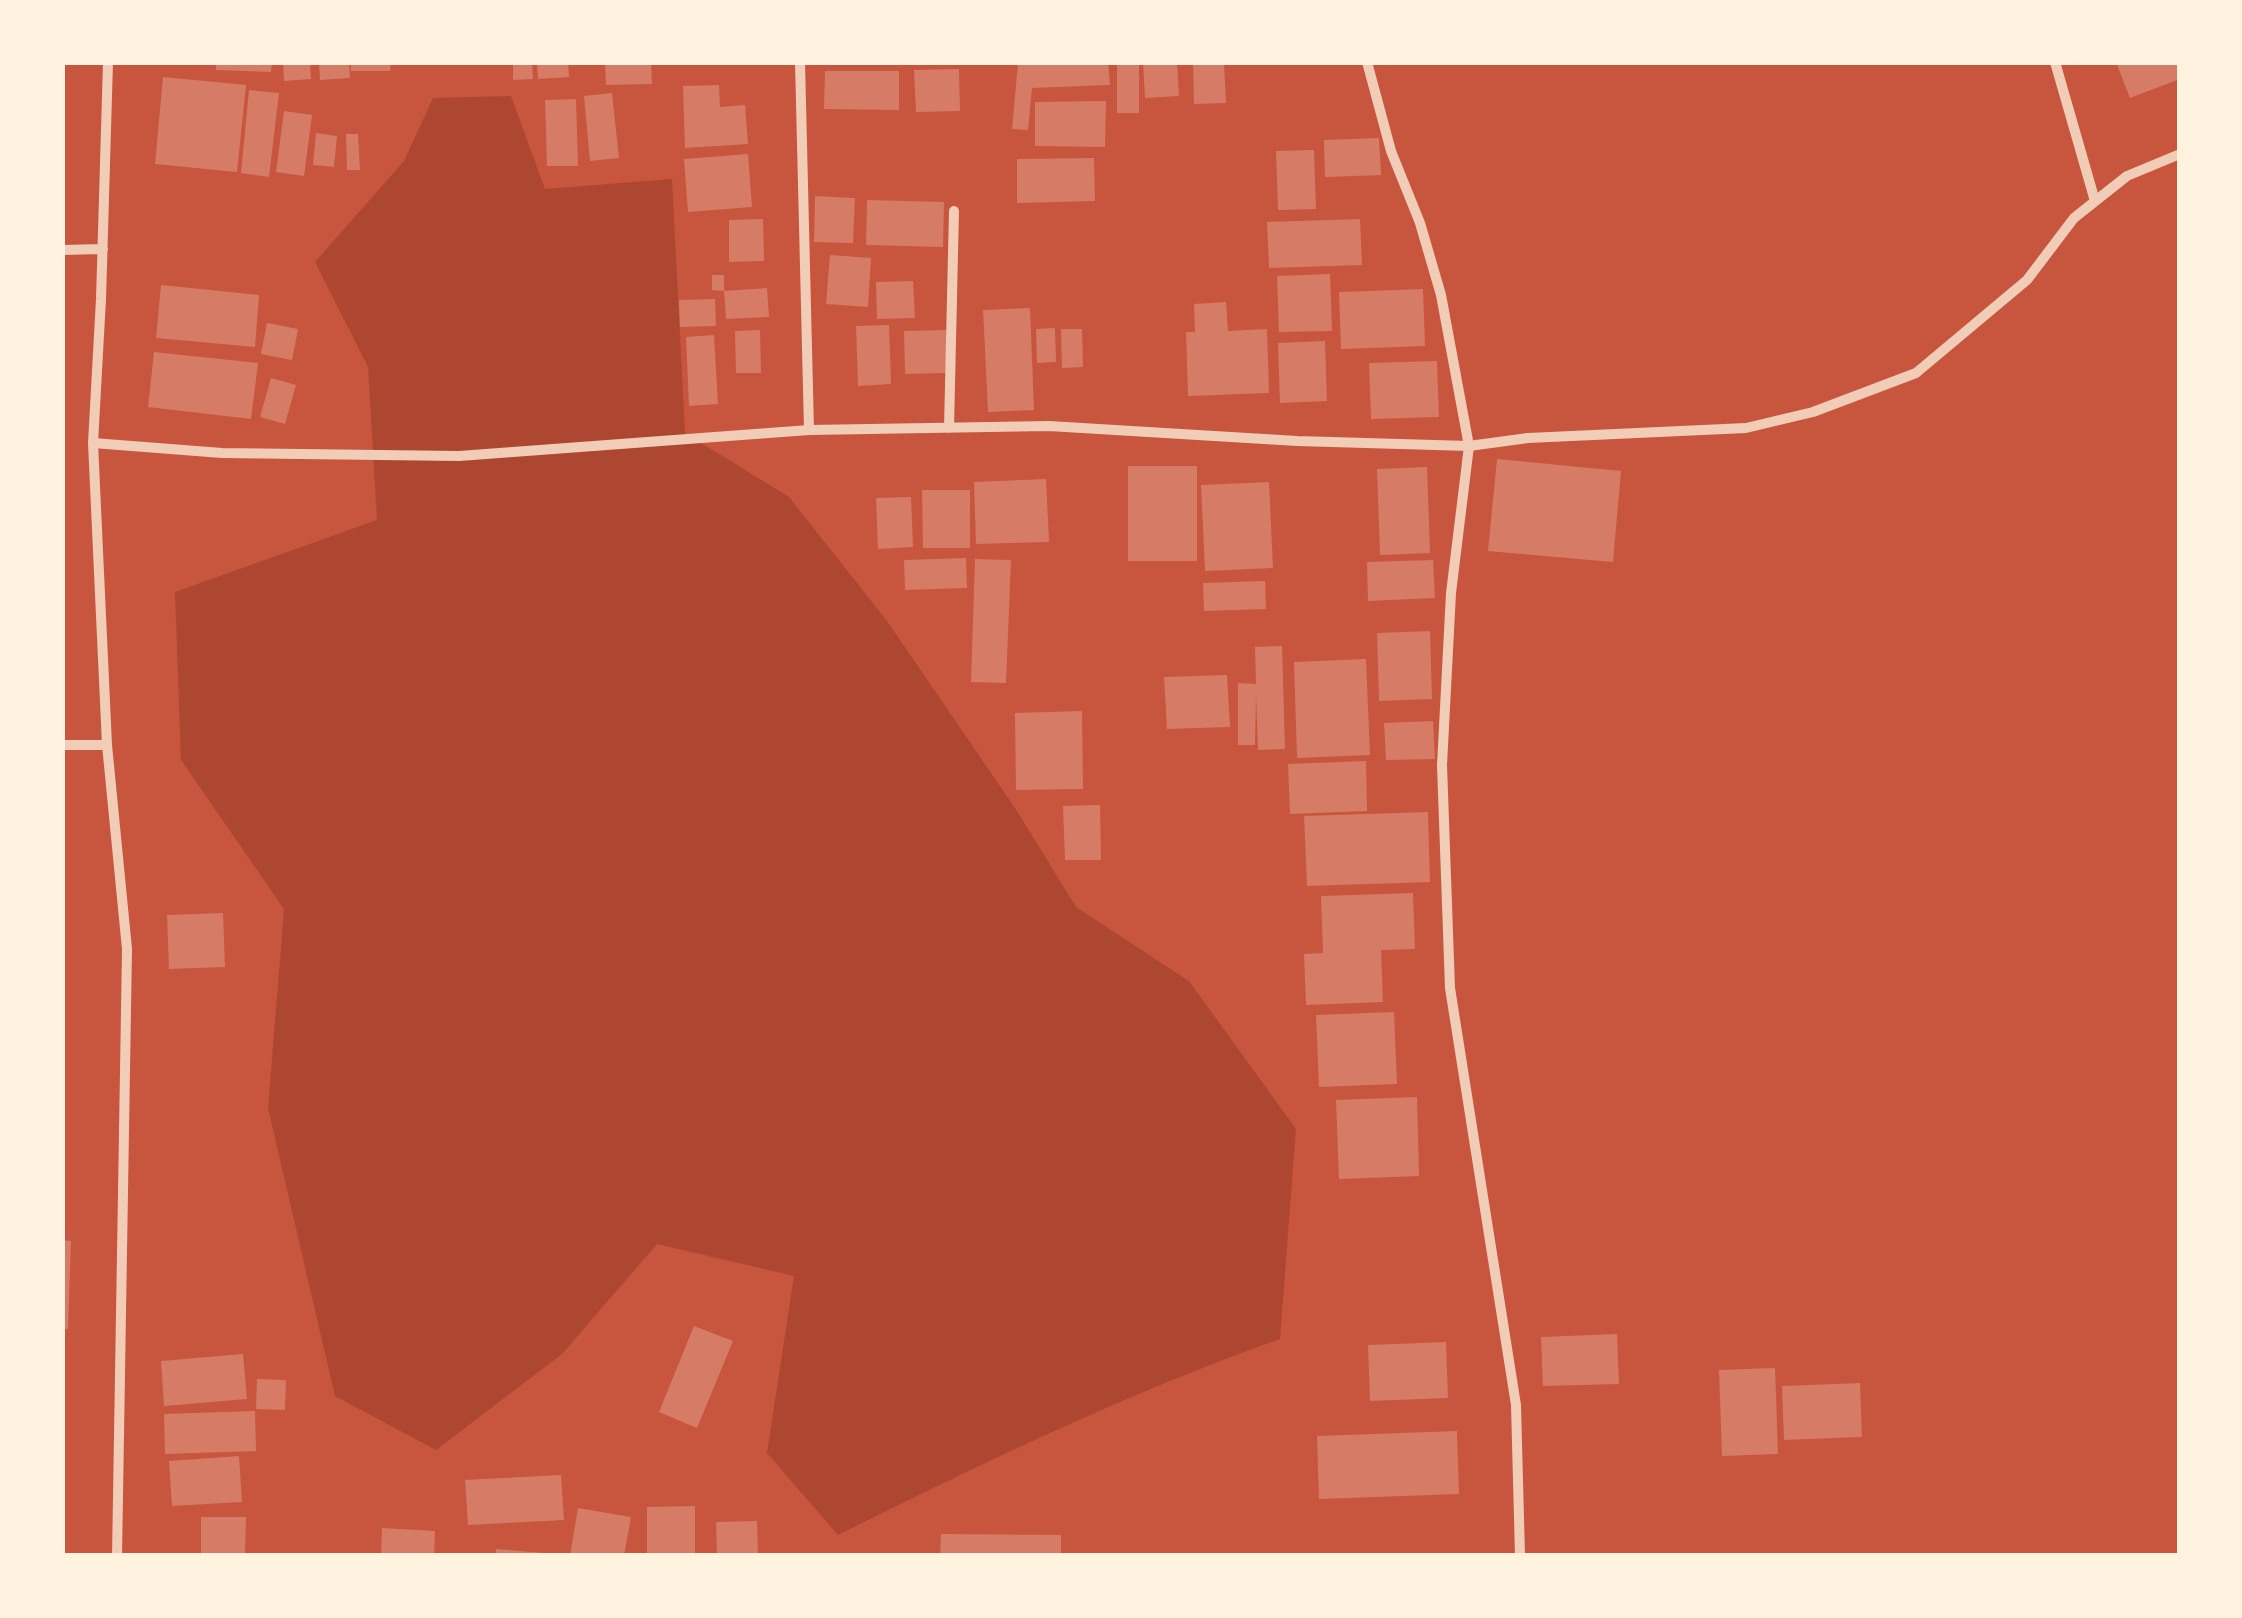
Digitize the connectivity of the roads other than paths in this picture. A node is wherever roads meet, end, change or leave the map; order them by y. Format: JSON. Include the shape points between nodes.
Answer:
{"nodes":[{"id":1,"x":108,"y":62,"type":"edge"},
{"id":2,"x":800,"y":62,"type":"edge"},
{"id":3,"x":1367,"y":62,"type":"edge"},
{"id":4,"x":2055,"y":62,"type":"edge"},
{"id":5,"x":2180,"y":154,"type":"edge"},
{"id":6,"x":2095,"y":201,"type":"junction"},
{"id":7,"x":954,"y":211,"type":"dead end"},
{"id":8,"x":103,"y":249,"type":"junction"},
{"id":9,"x":62,"y":250,"type":"edge"},
{"id":10,"x":949,"y":428,"type":"junction"},
{"id":11,"x":809,"y":430,"type":"junction"},
{"id":12,"x":92,"y":443,"type":"junction"},
{"id":13,"x":1469,"y":446,"type":"junction"},
{"id":14,"x":108,"y":745,"type":"junction"},
{"id":15,"x":62,"y":746,"type":"edge"},
{"id":16,"x":117,"y":1556,"type":"edge"},
{"id":17,"x":1520,"y":1556,"type":"edge"}],
"edges":[{"from":1,"to":8,"type":"street"},
{"from":2,"to":11,"type":"street"},
{"from":3,"to":13,"type":"street","via":[[1440,296]]},
{"from":4,"to":6,"type":"street"},
{"from":5,"to":6,"type":"street","via":[[2126,176]]},
{"from":6,"to":13,"type":"street","via":[[2027,280],[1916,373],[1812,412],[1746,428]]},
{"from":7,"to":10,"type":"street"},
{"from":8,"to":9,"type":"street"},
{"from":8,"to":12,"type":"street"},
{"from":10,"to":11,"type":"street"},
{"from":10,"to":13,"type":"street","via":[[1050,426]]},
{"from":11,"to":12,"type":"street","via":[[459,456]]},
{"from":12,"to":14,"type":"street"},
{"from":13,"to":17,"type":"street","via":[[1451,594],[1442,765],[1450,988],[1516,1405]]},
{"from":14,"to":15,"type":"street"},
{"from":14,"to":16,"type":"street","via":[[127,949]]}]}
